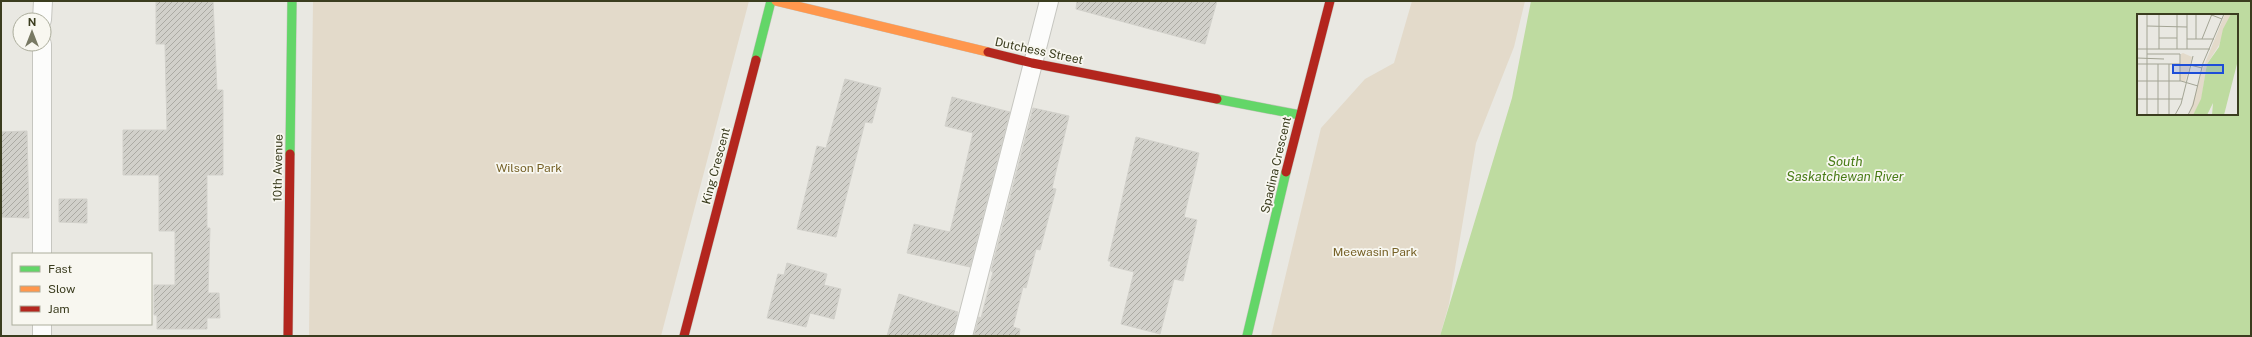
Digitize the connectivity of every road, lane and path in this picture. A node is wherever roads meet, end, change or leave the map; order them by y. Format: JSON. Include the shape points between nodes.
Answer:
{"nodes":[{"id":1,"x":42,"y":1,"type":"edge"},
{"id":2,"x":292,"y":1,"type":"edge"},
{"id":3,"x":771,"y":1,"type":"edge"},
{"id":4,"x":776,"y":1,"type":"edge"},
{"id":5,"x":1049,"y":1,"type":"edge"},
{"id":6,"x":1330,"y":1,"type":"edge"},
{"id":7,"x":42,"y":12,"type":"edge"},
{"id":8,"x":42,"y":52,"type":"edge"},
{"id":9,"x":1032,"y":63,"type":"junction"},
{"id":10,"x":1300,"y":115,"type":"junction"},
{"id":11,"x":42,"y":253,"type":"edge"},
{"id":12,"x":42,"y":325,"type":"edge"},
{"id":13,"x":42,"y":336,"type":"edge"},
{"id":14,"x":288,"y":336,"type":"edge"},
{"id":15,"x":684,"y":336,"type":"edge"},
{"id":16,"x":963,"y":336,"type":"edge"},
{"id":17,"x":1247,"y":336,"type":"edge"}],
"edges":[{"from":1,"to":7,"type":"lane"},
{"from":2,"to":14,"type":"street","name":"10th Avenue"},
{"from":3,"to":15,"type":"street","name":"King Crescent"},
{"from":4,"to":9,"type":"street","name":"Dutchess Street"},
{"from":5,"to":9,"type":"lane"},
{"from":6,"to":10,"type":"street","name":"Spadina Crescent"},
{"from":8,"to":11,"type":"lane"},
{"from":9,"to":10,"type":"street","name":"Dutchess Street"},
{"from":9,"to":16,"type":"lane"},
{"from":10,"to":17,"type":"street","name":"Spadina Crescent"},
{"from":12,"to":13,"type":"lane"}]}
